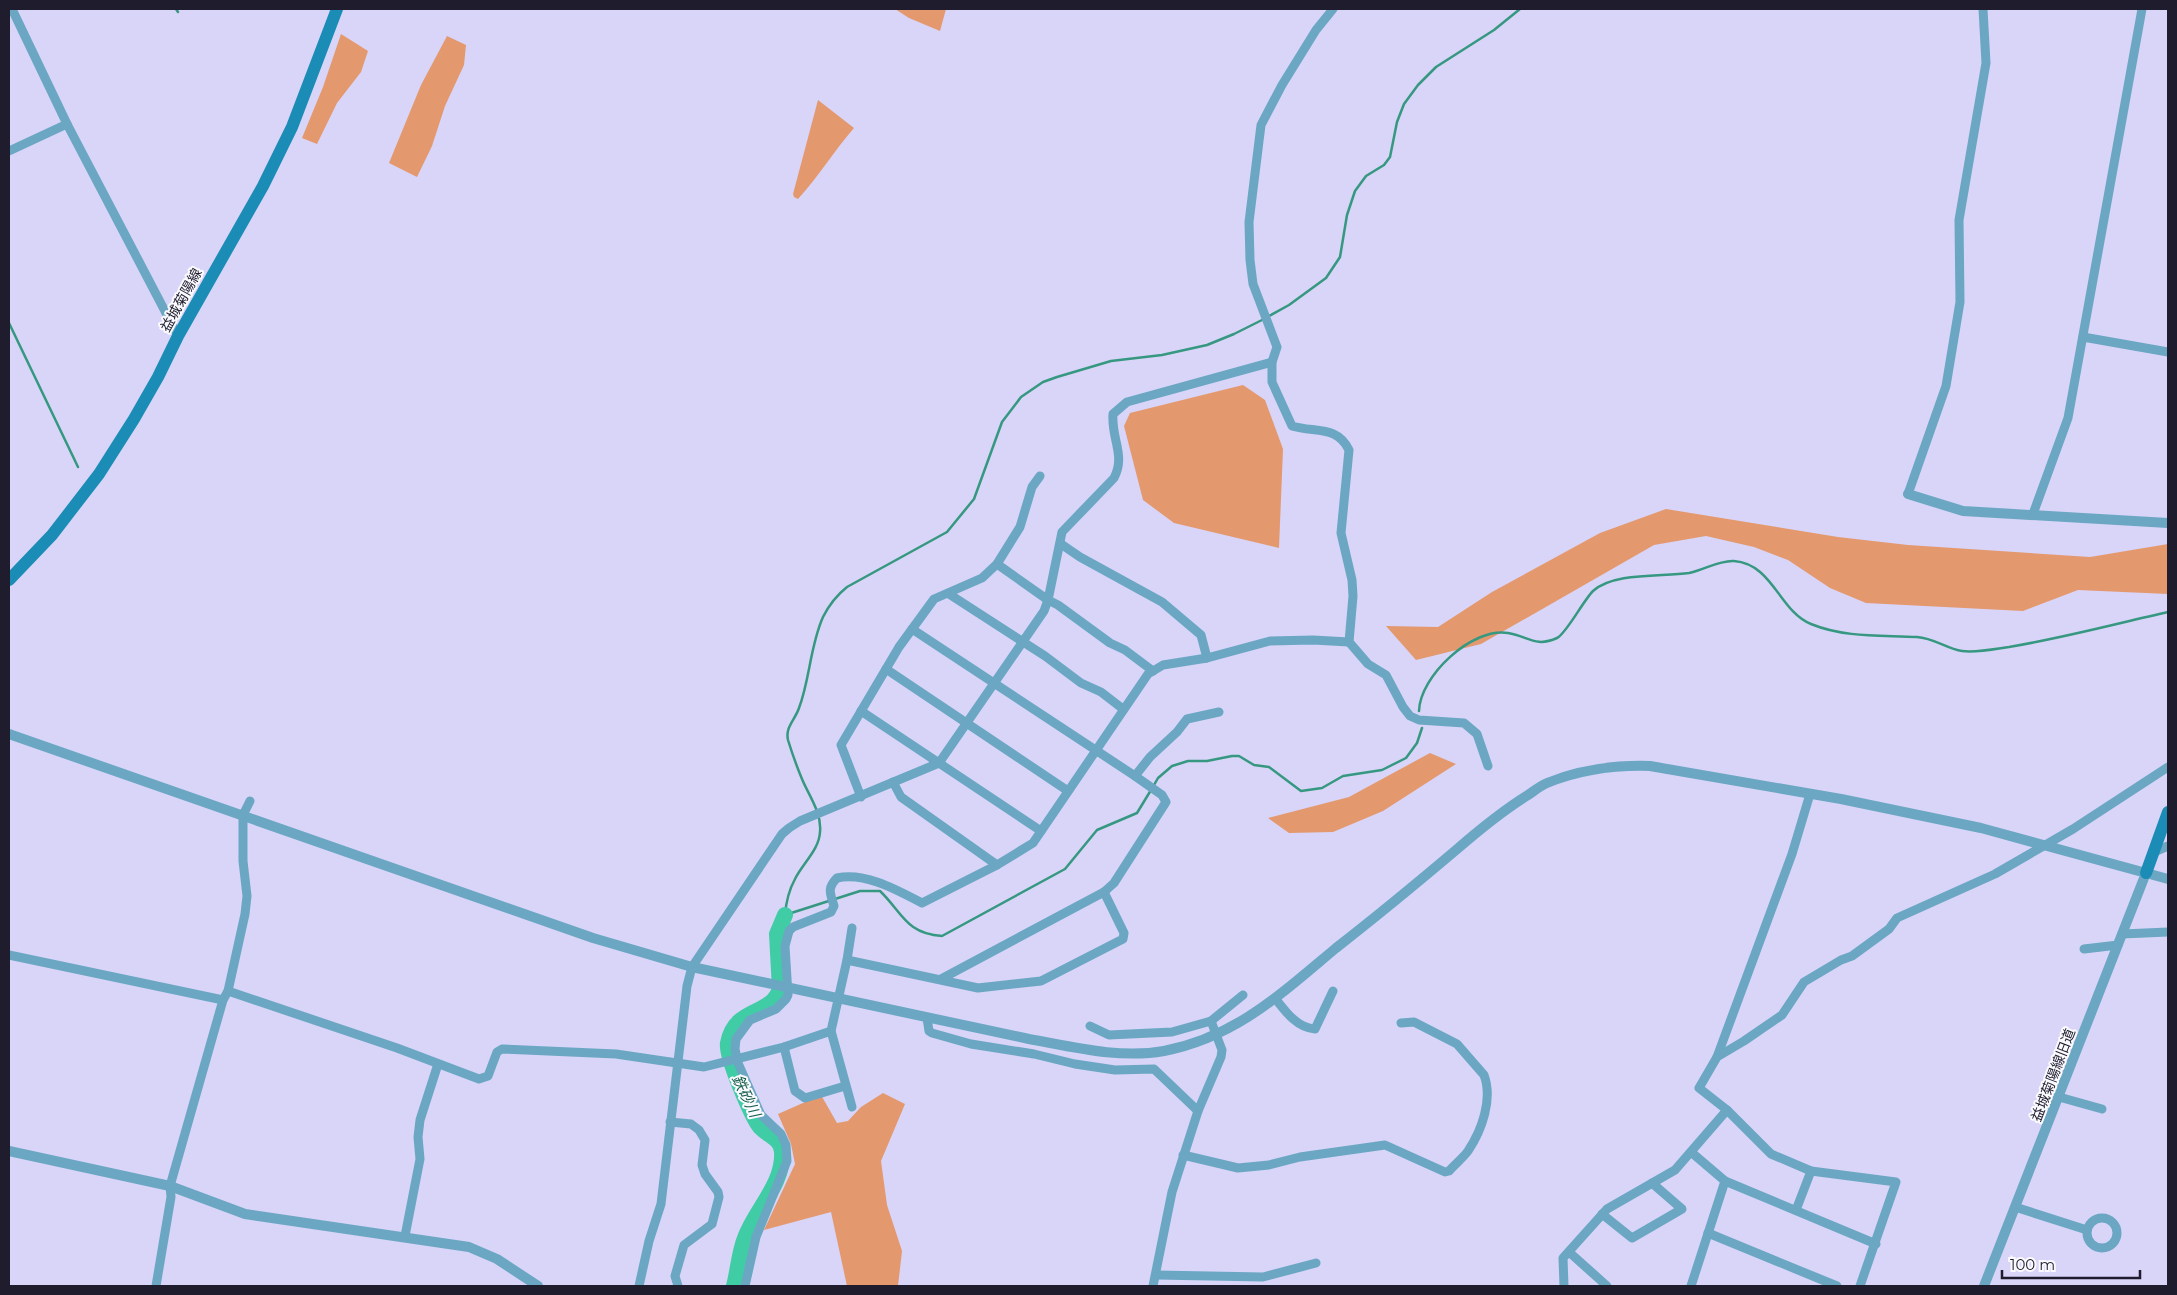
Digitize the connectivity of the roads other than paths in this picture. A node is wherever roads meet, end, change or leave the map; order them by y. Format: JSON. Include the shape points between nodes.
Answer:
{"nodes":[{"id":1,"x":12,"y":9,"type":"edge"},
{"id":2,"x":337,"y":9,"type":"edge"},
{"id":3,"x":1333,"y":9,"type":"edge"},
{"id":4,"x":1983,"y":9,"type":"edge"},
{"id":5,"x":2142,"y":9,"type":"edge"},
{"id":6,"x":67,"y":124,"type":"junction"},
{"id":7,"x":9,"y":151,"type":"edge"},
{"id":8,"x":178,"y":336,"type":"junction"},
{"id":9,"x":2082,"y":336,"type":"junction"},
{"id":10,"x":2168,"y":352,"type":"edge"},
{"id":11,"x":1272,"y":362,"type":"junction"},
{"id":12,"x":1040,"y":476,"type":"dead end"},
{"id":13,"x":1908,"y":494,"type":"joint"},
{"id":14,"x":2033,"y":514,"type":"junction"},
{"id":15,"x":2168,"y":522,"type":"edge"},
{"id":16,"x":1061,"y":544,"type":"junction"},
{"id":17,"x":997,"y":564,"type":"junction"},
{"id":18,"x":9,"y":580,"type":"edge"},
{"id":19,"x":949,"y":594,"type":"junction"},
{"id":20,"x":1048,"y":600,"type":"junction"},
{"id":21,"x":912,"y":629,"type":"junction"},
{"id":22,"x":1022,"y":642,"type":"junction"},
{"id":23,"x":1348,"y":642,"type":"junction"},
{"id":24,"x":1207,"y":658,"type":"junction"},
{"id":25,"x":886,"y":669,"type":"junction"},
{"id":26,"x":1153,"y":671,"type":"junction"},
{"id":27,"x":994,"y":684,"type":"junction"},
{"id":28,"x":1123,"y":709,"type":"junction"},
{"id":29,"x":861,"y":711,"type":"junction"},
{"id":30,"x":1219,"y":712,"type":"dead end"},
{"id":31,"x":966,"y":723,"type":"junction"},
{"id":32,"x":9,"y":734,"type":"edge"},
{"id":33,"x":1096,"y":750,"type":"junction"},
{"id":34,"x":939,"y":763,"type":"junction"},
{"id":35,"x":1488,"y":766,"type":"dead end"},
{"id":36,"x":2168,"y":767,"type":"edge"},
{"id":37,"x":1138,"y":778,"type":"junction"},
{"id":38,"x":894,"y":782,"type":"junction"},
{"id":39,"x":1068,"y":791,"type":"junction"},
{"id":40,"x":1810,"y":794,"type":"junction"},
{"id":41,"x":861,"y":797,"type":"junction"},
{"id":42,"x":250,"y":801,"type":"dead end"},
{"id":43,"x":2168,"y":812,"type":"edge"},
{"id":44,"x":243,"y":815,"type":"junction"},
{"id":45,"x":1041,"y":832,"type":"junction"},
{"id":46,"x":2046,"y":844,"type":"junction"},
{"id":47,"x":2168,"y":846,"type":"edge"},
{"id":48,"x":2154,"y":852,"type":"junction"},
{"id":49,"x":997,"y":864,"type":"junction"},
{"id":50,"x":2146,"y":873,"type":"junction"},
{"id":51,"x":2168,"y":879,"type":"edge"},
{"id":52,"x":1104,"y":892,"type":"junction"},
{"id":53,"x":852,"y":928,"type":"dead end"},
{"id":54,"x":2168,"y":932,"type":"edge"},
{"id":55,"x":2122,"y":934,"type":"junction"},
{"id":56,"x":2118,"y":945,"type":"junction"},
{"id":57,"x":2084,"y":949,"type":"dead end"},
{"id":58,"x":9,"y":955,"type":"edge"},
{"id":59,"x":847,"y":960,"type":"junction"},
{"id":60,"x":692,"y":968,"type":"junction"},
{"id":61,"x":941,"y":979,"type":"junction"},
{"id":62,"x":228,"y":990,"type":"junction"},
{"id":63,"x":1333,"y":991,"type":"dead end"},
{"id":64,"x":1243,"y":995,"type":"dead end"},
{"id":65,"x":1275,"y":998,"type":"junction"},
{"id":66,"x":839,"y":999,"type":"junction"},
{"id":67,"x":223,"y":1000,"type":"junction"},
{"id":68,"x":927,"y":1018,"type":"junction"},
{"id":69,"x":1211,"y":1021,"type":"junction"},
{"id":70,"x":1401,"y":1023,"type":"dead end"},
{"id":71,"x":1090,"y":1026,"type":"dead end"},
{"id":72,"x":831,"y":1031,"type":"junction"},
{"id":73,"x":1216,"y":1036,"type":"junction"},
{"id":74,"x":784,"y":1047,"type":"junction"},
{"id":75,"x":1717,"y":1057,"type":"junction"},
{"id":76,"x":438,"y":1064,"type":"junction"},
{"id":77,"x":678,"y":1064,"type":"junction"},
{"id":78,"x":845,"y":1086,"type":"junction"},
{"id":79,"x":2059,"y":1097,"type":"junction"},
{"id":80,"x":852,"y":1107,"type":"dead end"},
{"id":81,"x":2102,"y":1109,"type":"dead end"},
{"id":82,"x":1727,"y":1110,"type":"junction"},
{"id":83,"x":1198,"y":1111,"type":"junction"},
{"id":84,"x":670,"y":1122,"type":"junction"},
{"id":85,"x":9,"y":1151,"type":"edge"},
{"id":86,"x":1691,"y":1152,"type":"junction"},
{"id":87,"x":1183,"y":1155,"type":"junction"},
{"id":88,"x":1810,"y":1171,"type":"junction"},
{"id":89,"x":1724,"y":1181,"type":"junction"},
{"id":90,"x":1652,"y":1183,"type":"junction"},
{"id":91,"x":170,"y":1186,"type":"junction"},
{"id":92,"x":2015,"y":1207,"type":"junction"},
{"id":93,"x":1796,"y":1210,"type":"junction"},
{"id":94,"x":1602,"y":1214,"type":"junction"},
{"id":95,"x":2087,"y":1230,"type":"dead end"},
{"id":96,"x":1708,"y":1233,"type":"junction"},
{"id":97,"x":406,"y":1236,"type":"junction"},
{"id":98,"x":1876,"y":1244,"type":"junction"},
{"id":99,"x":1569,"y":1252,"type":"junction"},
{"id":100,"x":1316,"y":1263,"type":"dead end"},
{"id":101,"x":1156,"y":1275,"type":"junction"},
{"id":102,"x":156,"y":1286,"type":"edge"},
{"id":103,"x":538,"y":1286,"type":"edge"},
{"id":104,"x":639,"y":1286,"type":"edge"},
{"id":105,"x":678,"y":1286,"type":"edge"},
{"id":106,"x":745,"y":1286,"type":"edge"},
{"id":107,"x":1154,"y":1286,"type":"edge"},
{"id":108,"x":1564,"y":1286,"type":"edge"},
{"id":109,"x":1607,"y":1286,"type":"edge"},
{"id":110,"x":1691,"y":1286,"type":"edge"},
{"id":111,"x":1837,"y":1286,"type":"edge"},
{"id":112,"x":1860,"y":1286,"type":"edge"},
{"id":113,"x":1984,"y":1286,"type":"edge"}],
"edges":[{"from":1,"to":6,"type":"street"},
{"from":2,"to":8,"type":"main road","name":"益城菊陽線","via":[[292,127],[263,186]]},
{"from":3,"to":11,"type":"street","via":[[1316,30],[1261,125],[1249,222],[1250,260],[1253,284],[1277,347]]},
{"from":4,"to":13,"type":"street","via":[[1986,63],[1959,220],[1960,302],[1946,386]]},
{"from":5,"to":9,"type":"street"},
{"from":6,"to":7,"type":"street"},
{"from":6,"to":8,"type":"street"},
{"from":8,"to":18,"type":"main road","name":"益城菊陽線","via":[[158,378],[98,474],[52,535]]},
{"from":9,"to":10,"type":"street"},
{"from":9,"to":14,"type":"street","via":[[2068,418]]},
{"from":11,"to":16,"type":"street","via":[[1127,402],[1113,414],[1112,426],[1120,459],[1118,470],[1062,532]]},
{"from":11,"to":23,"type":"street","via":[[1272,382],[1292,426],[1333,432],[1345,441],[1349,450],[1341,533],[1352,580]]},
{"from":12,"to":17,"type":"street","via":[[1032,487],[1020,526]]},
{"from":13,"to":14,"type":"street","via":[[1963,511]]},
{"from":14,"to":15,"type":"street"},
{"from":16,"to":20,"type":"street"},
{"from":16,"to":24,"type":"street","via":[[1080,558],[1162,602],[1184,619],[1200,635]]},
{"from":17,"to":19,"type":"street","via":[[982,578]]},
{"from":17,"to":20,"type":"street"},
{"from":19,"to":21,"type":"street","via":[[934,600]]},
{"from":19,"to":22,"type":"street"},
{"from":20,"to":22,"type":"street"},
{"from":20,"to":26,"type":"street"},
{"from":21,"to":25,"type":"street"},
{"from":21,"to":27,"type":"street"},
{"from":22,"to":27,"type":"street"},
{"from":22,"to":28,"type":"street"},
{"from":23,"to":24,"type":"street","via":[[1270,642]]},
{"from":23,"to":35,"type":"street","via":[[1368,664],[1386,675],[1410,716],[1419,720],[1464,723],[1477,734]]},
{"from":24,"to":26,"type":"street","via":[[1163,665]]},
{"from":25,"to":29,"type":"street"},
{"from":25,"to":31,"type":"street"},
{"from":26,"to":28,"type":"street"},
{"from":27,"to":31,"type":"street"},
{"from":27,"to":33,"type":"street"},
{"from":28,"to":33,"type":"street"},
{"from":29,"to":34,"type":"street"},
{"from":29,"to":41,"type":"street","via":[[841,745]]},
{"from":30,"to":37,"type":"street","via":[[1187,719],[1150,757]]},
{"from":31,"to":34,"type":"street"},
{"from":31,"to":39,"type":"street"},
{"from":32,"to":44,"type":"street"},
{"from":33,"to":37,"type":"street"},
{"from":33,"to":39,"type":"street"},
{"from":34,"to":38,"type":"street"},
{"from":34,"to":45,"type":"street"},
{"from":36,"to":46,"type":"street"},
{"from":37,"to":52,"type":"street","via":[[1162,794],[1166,805],[1114,883]]},
{"from":38,"to":41,"type":"street"},
{"from":38,"to":49,"type":"street","via":[[901,797]]},
{"from":39,"to":45,"type":"street"},
{"from":40,"to":46,"type":"street"},
{"from":40,"to":65,"type":"street","via":[[1650,766],[1588,771],[1546,783],[1501,812]]},
{"from":40,"to":75,"type":"street","via":[[1792,854]]},
{"from":41,"to":60,"type":"street","via":[[800,821],[782,834]]},
{"from":42,"to":44,"type":"street"},
{"from":43,"to":48,"type":"main road"},
{"from":44,"to":60,"type":"street","via":[[593,938]]},
{"from":44,"to":62,"type":"street","via":[[247,896]]},
{"from":45,"to":49,"type":"street","via":[[1032,843]]},
{"from":46,"to":50,"type":"street"},
{"from":46,"to":75,"type":"street","via":[[1995,874],[1897,918],[1889,929],[1852,956],[1804,982],[1782,1015]]},
{"from":47,"to":48,"type":"street"},
{"from":48,"to":50,"type":"main road"},
{"from":49,"to":106,"type":"street","via":[[922,903],[894,888],[854,877],[837,878],[831,884],[834,906],[831,912],[790,931],[785,946],[788,995],[776,1009],[750,1020],[736,1039],[738,1063],[761,1115],[781,1134],[787,1161],[756,1237]]},
{"from":50,"to":51,"type":"street"},
{"from":50,"to":55,"type":"street","name":"益城菊陽線旧道"},
{"from":52,"to":61,"type":"street"},
{"from":52,"to":61,"type":"street","via":[[1124,932],[1122,941],[1041,981],[978,988]]},
{"from":53,"to":59,"type":"street"},
{"from":54,"to":55,"type":"street"},
{"from":55,"to":56,"type":"street","name":"益城菊陽線旧道"},
{"from":56,"to":57,"type":"street"},
{"from":56,"to":79,"type":"street","name":"益城菊陽線旧道"},
{"from":58,"to":67,"type":"street"},
{"from":59,"to":61,"type":"street"},
{"from":59,"to":66,"type":"street"},
{"from":60,"to":66,"type":"street"},
{"from":60,"to":77,"type":"street"},
{"from":62,"to":67,"type":"street"},
{"from":62,"to":76,"type":"street"},
{"from":63,"to":65,"type":"street","via":[[1315,1029],[1289,1016]]},
{"from":64,"to":69,"type":"street"},
{"from":65,"to":73,"type":"street","via":[[1253,1016]]},
{"from":66,"to":68,"type":"street"},
{"from":66,"to":72,"type":"street"},
{"from":67,"to":91,"type":"street"},
{"from":68,"to":73,"type":"street","via":[[1084,1049],[1115,1052],[1162,1051]]},
{"from":68,"to":83,"type":"street","via":[[932,1034],[971,1044],[1115,1070],[1154,1069]]},
{"from":69,"to":71,"type":"street","via":[[1172,1032],[1140,1034],[1109,1035]]},
{"from":69,"to":73,"type":"street"},
{"from":70,"to":87,"type":"street","via":[[1414,1022],[1457,1044],[1486,1081],[1484,1117],[1469,1149],[1449,1171],[1385,1145],[1238,1168]]},
{"from":72,"to":74,"type":"street"},
{"from":72,"to":78,"type":"street"},
{"from":73,"to":83,"type":"street","via":[[1222,1050],[1221,1057]]},
{"from":74,"to":77,"type":"street","via":[[704,1067]]},
{"from":74,"to":78,"type":"street","via":[[795,1091],[799,1095],[805,1098]]},
{"from":75,"to":82,"type":"street","via":[[1699,1088]]},
{"from":76,"to":77,"type":"street","via":[[482,1079],[488,1076],[502,1048],[616,1054]]},
{"from":76,"to":97,"type":"street","via":[[420,1120],[420,1159]]},
{"from":77,"to":84,"type":"street"},
{"from":78,"to":80,"type":"street"},
{"from":79,"to":81,"type":"street"},
{"from":79,"to":92,"type":"street","name":"益城菊陽線旧道"},
{"from":82,"to":86,"type":"street"},
{"from":82,"to":88,"type":"street","via":[[1771,1154]]},
{"from":83,"to":87,"type":"street"},
{"from":84,"to":104,"type":"street","via":[[661,1204]]},
{"from":84,"to":105,"type":"street","via":[[691,1124],[699,1130],[705,1140],[702,1165],[719,1197],[712,1224],[684,1245],[675,1276]]},
{"from":85,"to":91,"type":"street"},
{"from":86,"to":89,"type":"street"},
{"from":86,"to":90,"type":"street","via":[[1675,1170]]},
{"from":87,"to":101,"type":"street","via":[[1172,1192]]},
{"from":88,"to":93,"type":"street"},
{"from":88,"to":98,"type":"street","via":[[1896,1182]]},
{"from":89,"to":93,"type":"street"},
{"from":89,"to":96,"type":"street"},
{"from":90,"to":94,"type":"street"},
{"from":90,"to":94,"type":"street","via":[[1682,1210],[1632,1238]]},
{"from":91,"to":97,"type":"street","via":[[245,1214]]},
{"from":91,"to":102,"type":"street"},
{"from":92,"to":95,"type":"street"},
{"from":92,"to":113,"type":"street","name":"益城菊陽線旧道"},
{"from":93,"to":98,"type":"street"},
{"from":94,"to":99,"type":"street"},
{"from":96,"to":110,"type":"street"},
{"from":96,"to":111,"type":"street"},
{"from":97,"to":103,"type":"street","via":[[469,1247]]},
{"from":98,"to":112,"type":"street"},
{"from":99,"to":108,"type":"street","via":[[1563,1258]]},
{"from":99,"to":109,"type":"street"},
{"from":100,"to":101,"type":"street","via":[[1263,1276]]},
{"from":101,"to":107,"type":"street"}]}
